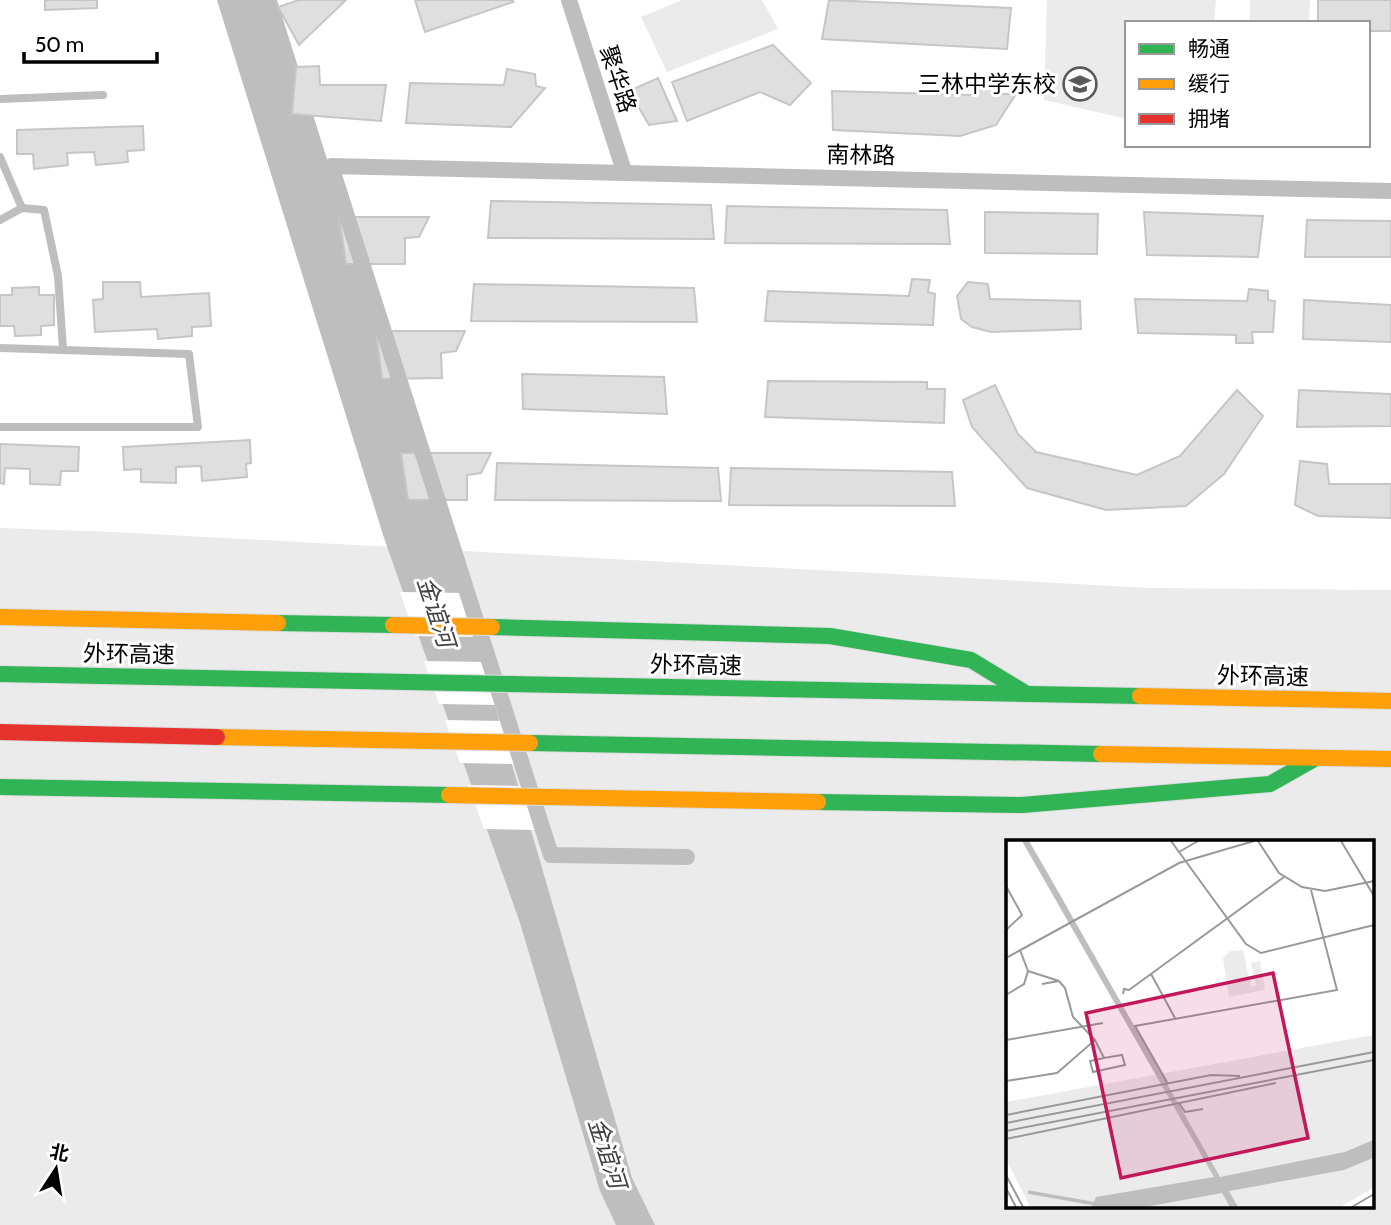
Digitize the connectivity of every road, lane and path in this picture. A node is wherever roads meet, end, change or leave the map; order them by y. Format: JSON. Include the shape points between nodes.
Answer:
{"nodes":[{"id":1,"x":569,"y":0,"type":"edge"},
{"id":2,"x":103,"y":95,"type":"dead end"},
{"id":3,"x":0,"y":99,"type":"edge"},
{"id":4,"x":0,"y":157,"type":"edge"},
{"id":5,"x":624,"y":171,"type":"junction"},
{"id":6,"x":1391,"y":191,"type":"edge"},
{"id":7,"x":22,"y":208,"type":"junction"},
{"id":8,"x":0,"y":220,"type":"edge"},
{"id":9,"x":0,"y":348,"type":"edge"},
{"id":10,"x":63,"y":349,"type":"junction"},
{"id":11,"x":0,"y":427,"type":"edge"},
{"id":12,"x":0,"y":617,"type":"edge"},
{"id":13,"x":0,"y":674,"type":"edge"},
{"id":14,"x":1027,"y":694,"type":"junction"},
{"id":15,"x":1391,"y":701,"type":"edge"},
{"id":16,"x":0,"y":732,"type":"edge"},
{"id":17,"x":1316,"y":758,"type":"junction"},
{"id":18,"x":1391,"y":760,"type":"edge"},
{"id":19,"x":0,"y":787,"type":"edge"},
{"id":20,"x":687,"y":857,"type":"dead end"}],
"edges":[{"from":1,"to":5,"type":"street","name":"聚华路"},
{"from":2,"to":3,"type":"lane"},
{"from":4,"to":7,"type":"lane"},
{"from":5,"to":6,"type":"street","name":"南林路"},
{"from":5,"to":20,"type":"street","name":"南林路","via":[[331,166],[551,855]]},
{"from":7,"to":8,"type":"lane"},
{"from":7,"to":10,"type":"lane","via":[[44,210],[58,276]]},
{"from":9,"to":10,"type":"lane"},
{"from":10,"to":11,"type":"lane","via":[[190,354],[198,428]]},
{"from":12,"to":14,"type":"highway","bridge":true,"via":[[830,636],[971,660]]},
{"from":13,"to":14,"type":"highway","name":"外环高速","bridge":true},
{"from":14,"to":15,"type":"highway","name":"外环高速"},
{"from":16,"to":17,"type":"highway","bridge":true},
{"from":17,"to":18,"type":"highway"},
{"from":17,"to":19,"type":"highway","bridge":true,"via":[[1270,784],[1022,805]]}]}
